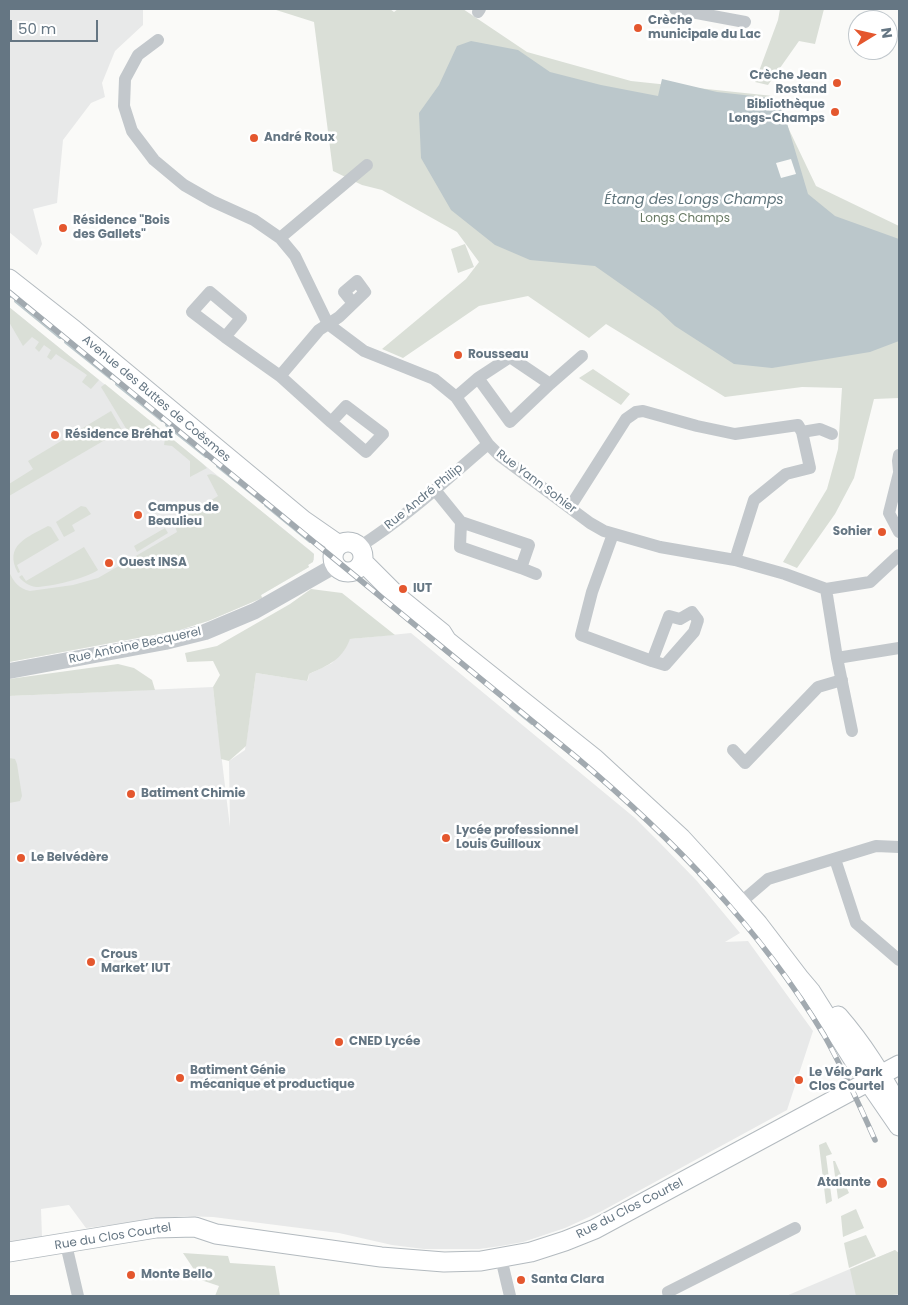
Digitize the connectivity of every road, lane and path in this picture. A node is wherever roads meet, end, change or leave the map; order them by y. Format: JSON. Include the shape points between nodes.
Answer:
{"nodes":[{"id":1,"x":675,"y":9,"type":"edge"},
{"id":2,"x":745,"y":22,"type":"dead end"},
{"id":3,"x":158,"y":40,"type":"dead end"},
{"id":4,"x":367,"y":165,"type":"dead end"},
{"id":5,"x":280,"y":238,"type":"junction"},
{"id":6,"x":9,"y":279,"type":"edge"},
{"id":7,"x":353,"y":303,"type":"dead end"},
{"id":8,"x":328,"y":324,"type":"junction"},
{"id":9,"x":225,"y":337,"type":"dead end"},
{"id":10,"x":582,"y":356,"type":"dead end"},
{"id":11,"x":280,"y":376,"type":"junction"},
{"id":12,"x":478,"y":378,"type":"junction"},
{"id":13,"x":550,"y":384,"type":"junction"},
{"id":14,"x":456,"y":397,"type":"junction"},
{"id":15,"x":331,"y":422,"type":"dead end"},
{"id":16,"x":802,"y":432,"type":"junction"},
{"id":17,"x":832,"y":434,"type":"dead end"},
{"id":18,"x":488,"y":444,"type":"junction"},
{"id":19,"x":899,"y":455,"type":"edge"},
{"id":20,"x":899,"y":472,"type":"edge"},
{"id":21,"x":435,"y":490,"type":"junction"},
{"id":22,"x":570,"y":507,"type":"junction"},
{"id":23,"x":461,"y":522,"type":"junction"},
{"id":24,"x":899,"y":532,"type":"edge"},
{"id":25,"x":613,"y":534,"type":"junction"},
{"id":26,"x":899,"y":555,"type":"edge"},
{"id":27,"x":347,"y":557,"type":"junction"},
{"id":28,"x":736,"y":560,"type":"junction"},
{"id":29,"x":521,"y":568,"type":"junction"},
{"id":30,"x":536,"y":574,"type":"dead end"},
{"id":31,"x":826,"y":589,"type":"junction"},
{"id":32,"x":899,"y":648,"type":"edge"},
{"id":33,"x":837,"y":658,"type":"junction"},
{"id":34,"x":652,"y":661,"type":"dead end"},
{"id":35,"x":9,"y":672,"type":"edge"},
{"id":36,"x":842,"y":680,"type":"junction"},
{"id":37,"x":852,"y":731,"type":"dead end"},
{"id":38,"x":733,"y":750,"type":"dead end"},
{"id":39,"x":899,"y":847,"type":"edge"},
{"id":40,"x":835,"y":859,"type":"junction"},
{"id":41,"x":740,"y":903,"type":"junction"},
{"id":42,"x":899,"y":960,"type":"edge"},
{"id":43,"x":899,"y":1065,"type":"edge"},
{"id":44,"x":876,"y":1078,"type":"junction"},
{"id":45,"x":899,"y":1107,"type":"edge"},
{"id":46,"x":899,"y":1126,"type":"edge"},
{"id":47,"x":795,"y":1228,"type":"dead end"},
{"id":48,"x":216,"y":1234,"type":"junction"},
{"id":49,"x":9,"y":1252,"type":"edge"},
{"id":50,"x":68,"y":1253,"type":"junction"},
{"id":51,"x":501,"y":1258,"type":"junction"},
{"id":52,"x":9,"y":1260,"type":"edge"},
{"id":53,"x":78,"y":1296,"type":"edge"},
{"id":54,"x":510,"y":1296,"type":"edge"},
{"id":55,"x":669,"y":1296,"type":"edge"}],
"edges":[{"from":1,"to":2,"type":"street"},
{"from":3,"to":5,"type":"street","name":"Rue Yann Sohier","via":[[138,55],[126,79],[124,106],[132,131],[154,160],[184,185],[254,220]]},
{"from":4,"to":5,"type":"street"},
{"from":5,"to":8,"type":"street","name":"Rue Yann Sohier","via":[[295,256]]},
{"from":6,"to":27,"type":"main road","name":"Avenue des Buttes de Coësmes"},
{"from":7,"to":8,"type":"street"},
{"from":8,"to":11,"type":"street","via":[[319,330]]},
{"from":8,"to":14,"type":"street","name":"Rue Yann Sohier","via":[[364,351],[434,379]]},
{"from":9,"to":11,"type":"street"},
{"from":10,"to":13,"type":"street"},
{"from":11,"to":15,"type":"street"},
{"from":12,"to":13,"type":"street","via":[[510,357]]},
{"from":12,"to":13,"type":"street","via":[[510,422]]},
{"from":12,"to":14,"type":"street"},
{"from":14,"to":18,"type":"street","name":"Rue Yann Sohier"},
{"from":16,"to":17,"type":"street","via":[[820,429]]},
{"from":16,"to":22,"type":"street","via":[[798,425],[735,434],[643,411],[629,416]]},
{"from":16,"to":28,"type":"street","via":[[810,468],[786,474],[754,500]]},
{"from":18,"to":21,"type":"street","name":"Rue André Philip"},
{"from":18,"to":22,"type":"street","name":"Rue Yann Sohier"},
{"from":19,"to":20,"type":"street"},
{"from":20,"to":24,"type":"street","via":[[889,513]]},
{"from":21,"to":23,"type":"street"},
{"from":21,"to":27,"type":"street","name":"Rue André Philip"},
{"from":22,"to":25,"type":"street","name":"Rue Yann Sohier","via":[[590,523]]},
{"from":23,"to":29,"type":"street","via":[[460,547]]},
{"from":23,"to":29,"type":"street","via":[[529,545]]},
{"from":25,"to":28,"type":"street","name":"Rue Yann Sohier","via":[[660,547]]},
{"from":25,"to":34,"type":"street","via":[[581,634]]},
{"from":26,"to":31,"type":"street","name":"Rue Yann Sohier","via":[[870,582]]},
{"from":27,"to":35,"type":"street","name":"Rue Antoine Becquerel","via":[[255,611],[205,632]]},
{"from":27,"to":41,"type":"main road","name":"Avenue des Buttes de Coësmes","via":[[442,633],[463,643],[523,694],[542,716],[595,759],[681,838]]},
{"from":28,"to":31,"type":"street","name":"Rue Yann Sohier"},
{"from":29,"to":30,"type":"street"},
{"from":31,"to":33,"type":"street"},
{"from":32,"to":33,"type":"street"},
{"from":33,"to":36,"type":"street"},
{"from":36,"to":37,"type":"street"},
{"from":36,"to":38,"type":"street","via":[[818,687],[745,763]]},
{"from":39,"to":40,"type":"street","via":[[876,846]]},
{"from":40,"to":41,"type":"street","via":[[768,879]]},
{"from":40,"to":42,"type":"street","via":[[856,922]]},
{"from":41,"to":44,"type":"main road","name":"Avenue des Buttes de Coësmes"},
{"from":43,"to":44,"type":"main road","name":"Rue du Clos Courtel"},
{"from":44,"to":45,"type":"main road"},
{"from":44,"to":46,"type":"main road"},
{"from":44,"to":51,"type":"main road","name":"Rue du Clos Courtel","via":[[595,1229],[548,1247]]},
{"from":47,"to":55,"type":"street","via":[[668,1292]]},
{"from":48,"to":49,"type":"main road","name":"Rue du Clos Courtel","via":[[194,1227],[156,1228]]},
{"from":48,"to":50,"type":"main road","name":"Rue du Clos Courtel","via":[[165,1238]]},
{"from":48,"to":51,"type":"main road","name":"Rue du Clos Courtel","via":[[422,1262]]},
{"from":50,"to":52,"type":"main road","name":"Rue du Clos Courtel"},
{"from":50,"to":53,"type":"street"},
{"from":51,"to":54,"type":"street"}]}
